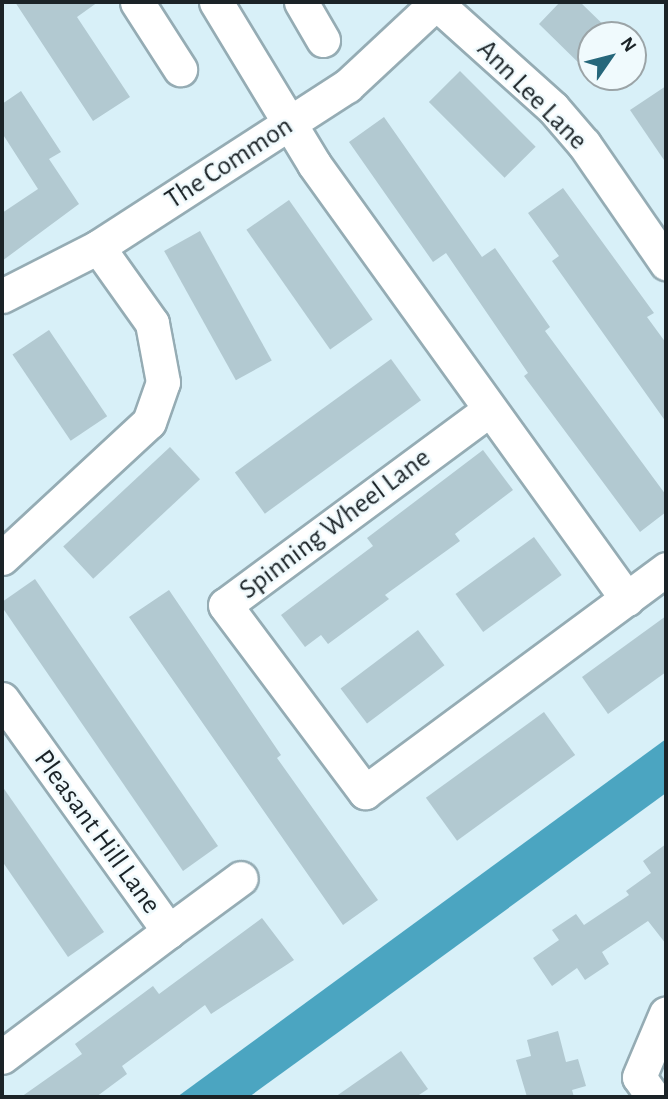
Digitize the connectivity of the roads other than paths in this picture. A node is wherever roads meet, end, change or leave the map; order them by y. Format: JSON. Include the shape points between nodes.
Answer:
{"nodes":[{"id":1,"x":137,"y":2,"type":"edge"},
{"id":2,"x":216,"y":2,"type":"edge"},
{"id":3,"x":301,"y":2,"type":"edge"},
{"id":4,"x":437,"y":3,"type":"edge"},
{"id":5,"x":323,"y":40,"type":"dead end"},
{"id":6,"x":180,"y":69,"type":"dead end"},
{"id":7,"x":289,"y":125,"type":"junction"},
{"id":8,"x":97,"y":247,"type":"junction"},
{"id":9,"x":666,"y":263,"type":"edge"},
{"id":10,"x":2,"y":296,"type":"edge"},
{"id":11,"x":489,"y":410,"type":"junction"},
{"id":12,"x":2,"y":558,"type":"edge"},
{"id":13,"x":666,"y":569,"type":"edge"},
{"id":14,"x":627,"y":599,"type":"junction"},
{"id":15,"x":2,"y":699,"type":"edge"},
{"id":16,"x":241,"y":878,"type":"dead end"},
{"id":17,"x":169,"y":931,"type":"junction"},
{"id":18,"x":665,"y":1014,"type":"edge"},
{"id":19,"x":2,"y":1057,"type":"edge"},
{"id":20,"x":653,"y":1097,"type":"edge"}],
"edges":[{"from":1,"to":6,"type":"street"},
{"from":2,"to":7,"type":"street"},
{"from":3,"to":5,"type":"street"},
{"from":4,"to":7,"type":"street","name":"The Common","via":[[347,86]]},
{"from":4,"to":9,"type":"street","name":"Ann Lee Lane","via":[[553,108],[584,144]]},
{"from":7,"to":8,"type":"street","name":"The Common"},
{"from":7,"to":11,"type":"street"},
{"from":8,"to":10,"type":"street","name":"The Common"},
{"from":8,"to":12,"type":"street","via":[[152,323],[163,382],[149,422]]},
{"from":11,"to":14,"type":"street"},
{"from":11,"to":14,"type":"street","name":"Spinning Wheel Lane","via":[[225,605],[365,792]]},
{"from":13,"to":14,"type":"street","name":"Spinning Wheel Lane"},
{"from":15,"to":17,"type":"street","name":"Pleasant Hill Lane"},
{"from":16,"to":17,"type":"street"},
{"from":17,"to":19,"type":"street","name":"Pleasant Hill Lane"},
{"from":18,"to":20,"type":"street","via":[[639,1077]]}]}
